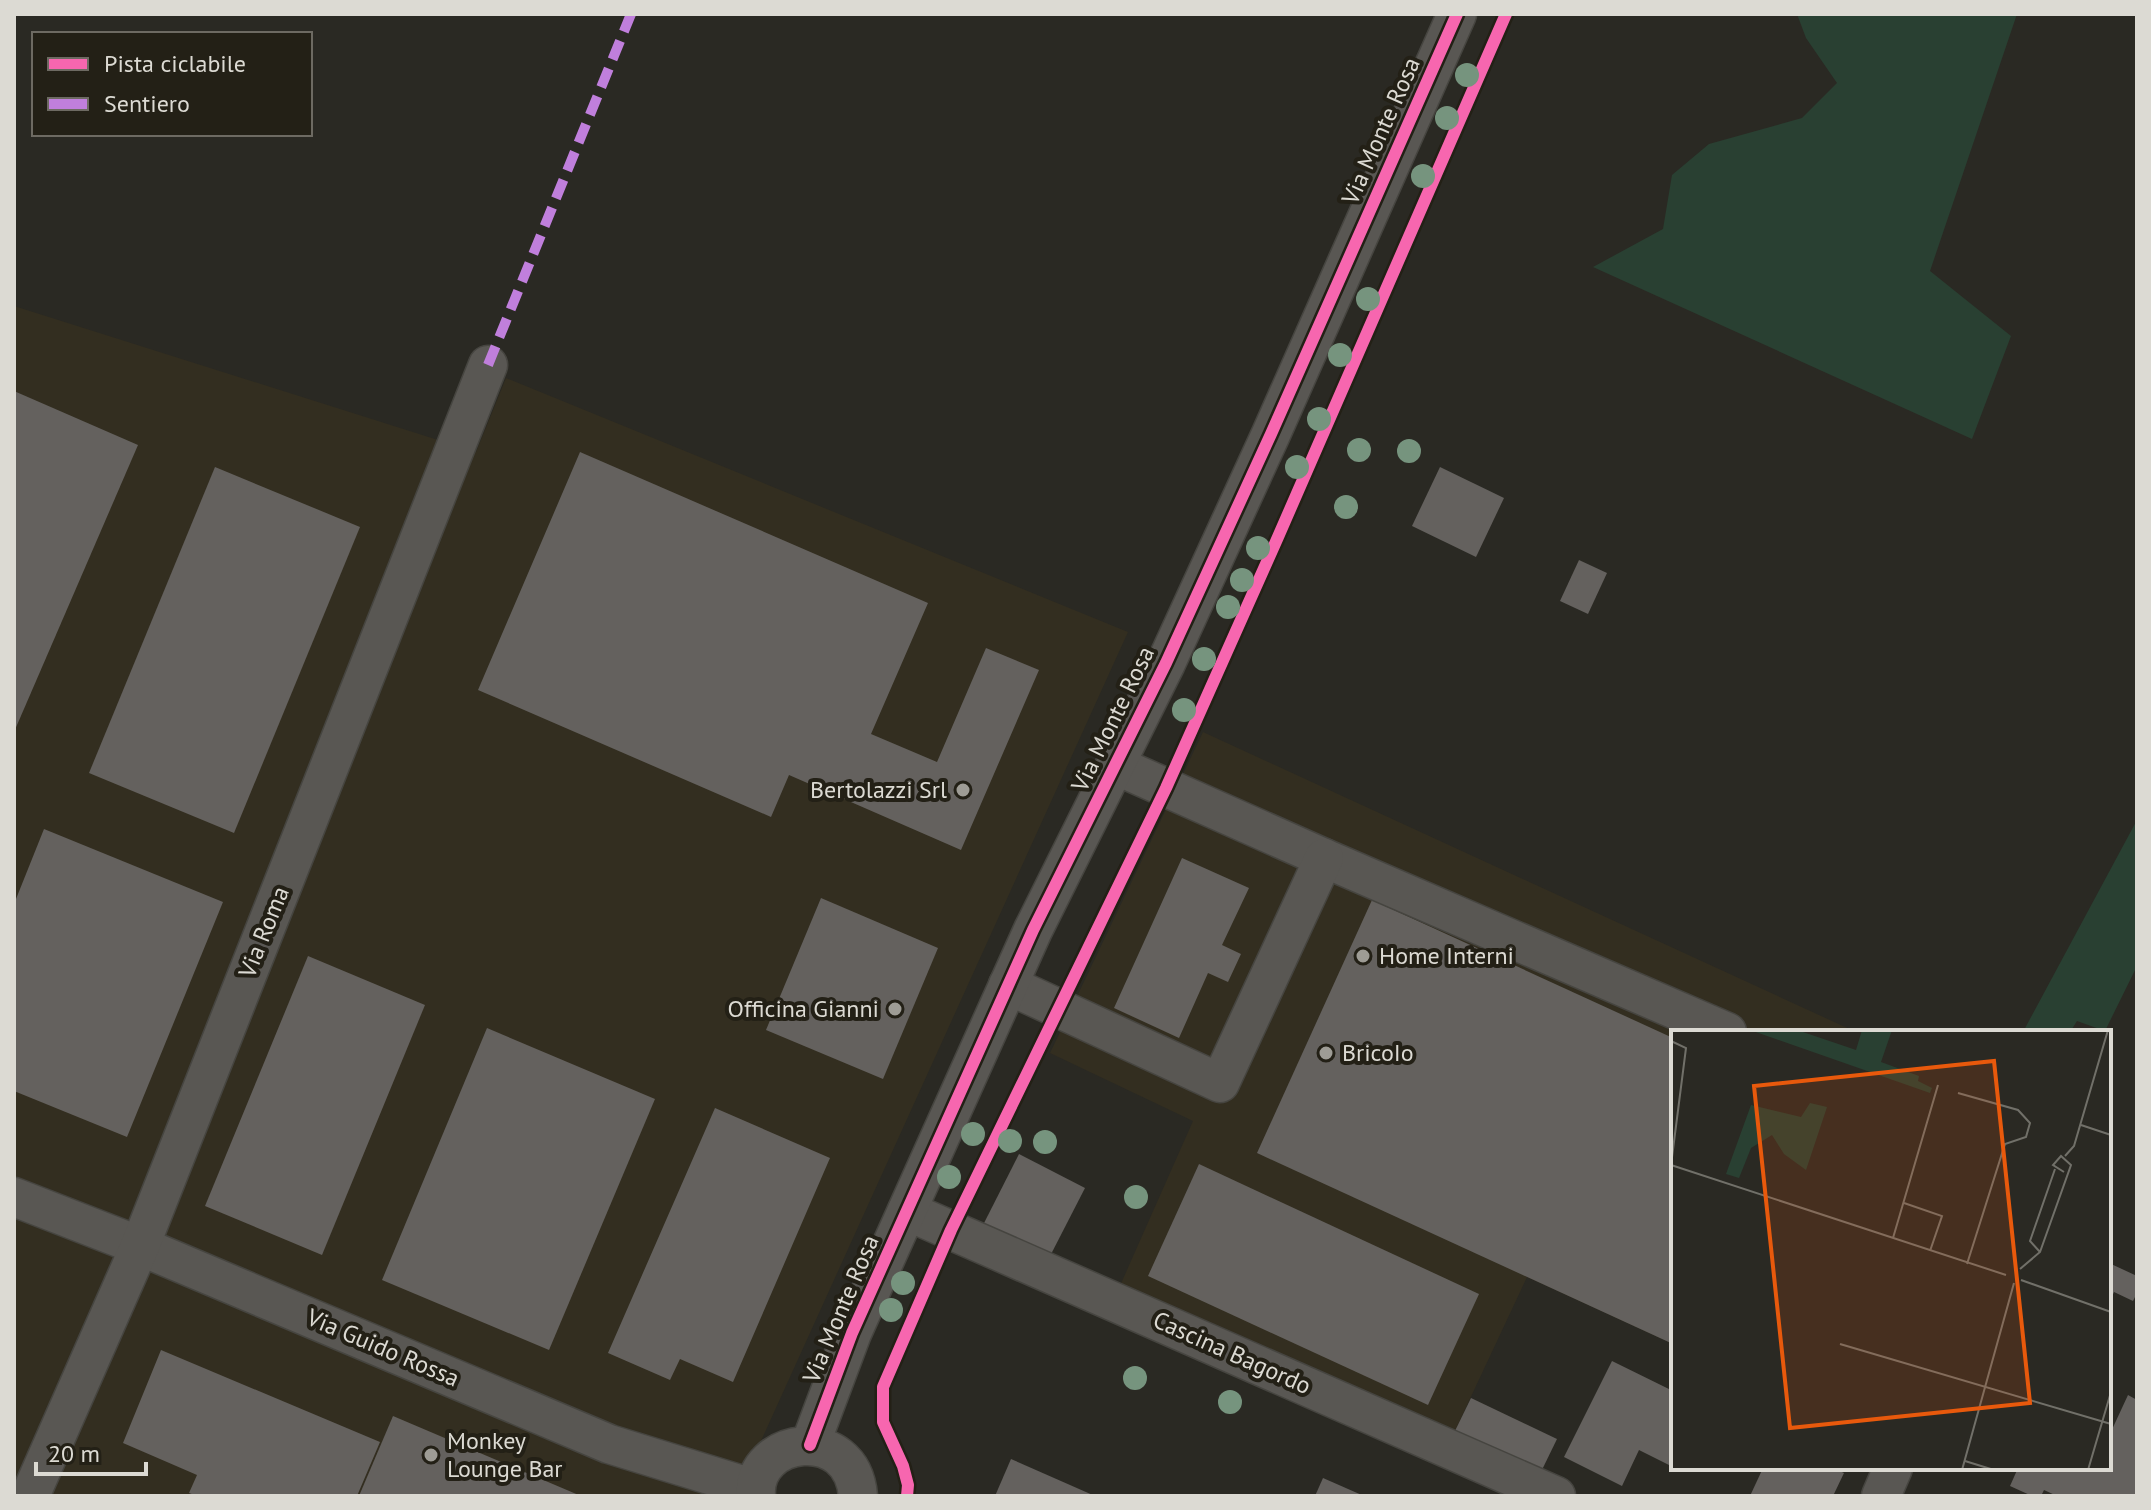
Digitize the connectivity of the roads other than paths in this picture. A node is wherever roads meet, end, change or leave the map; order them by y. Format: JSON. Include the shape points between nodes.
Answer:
{"nodes":[{"id":1,"x":1457,"y":14,"type":"edge"},
{"id":2,"x":488,"y":365,"type":"dead end"},
{"id":3,"x":1115,"y":765,"type":"junction"},
{"id":4,"x":1324,"y":858,"type":"junction"},
{"id":5,"x":1008,"y":985,"type":"junction"},
{"id":6,"x":1722,"y":1030,"type":"edge"},
{"id":7,"x":14,"y":1197,"type":"edge"},
{"id":8,"x":907,"y":1211,"type":"junction"},
{"id":9,"x":140,"y":1246,"type":"junction"},
{"id":10,"x":810,"y":1445,"type":"junction"},
{"id":11,"x":1892,"y":1470,"type":"edge"},
{"id":12,"x":755,"y":1493,"type":"edge"},
{"id":13,"x":30,"y":1496,"type":"edge"},
{"id":14,"x":858,"y":1496,"type":"edge"},
{"id":15,"x":1556,"y":1496,"type":"edge"},
{"id":16,"x":1881,"y":1496,"type":"edge"}],
"edges":[{"from":1,"to":3,"type":"street","name":"Via Monte Rosa","via":[[1271,434]]},
{"from":2,"to":9,"type":"street","name":"Via Roma"},
{"from":3,"to":4,"type":"street"},
{"from":3,"to":5,"type":"street","name":"Via Monte Rosa"},
{"from":4,"to":5,"type":"street","via":[[1220,1083]]},
{"from":4,"to":6,"type":"street"},
{"from":5,"to":8,"type":"street","name":"Via Monte Rosa"},
{"from":7,"to":9,"type":"street","name":"Via Guido Rossa"},
{"from":8,"to":10,"type":"street","name":"Via Monte Rosa","via":[[852,1333]]},
{"from":8,"to":15,"type":"street","name":"Cascina Bagordo"},
{"from":9,"to":12,"type":"street","name":"Via Guido Rossa","via":[[609,1444]]},
{"from":9,"to":13,"type":"street","name":"Via Roma"},
{"from":10,"to":12,"type":"street","via":[[790,1447],[773,1457],[760,1473]]},
{"from":10,"to":14,"type":"street","via":[[831,1450],[848,1464]]},
{"from":11,"to":16,"type":"street"}]}
